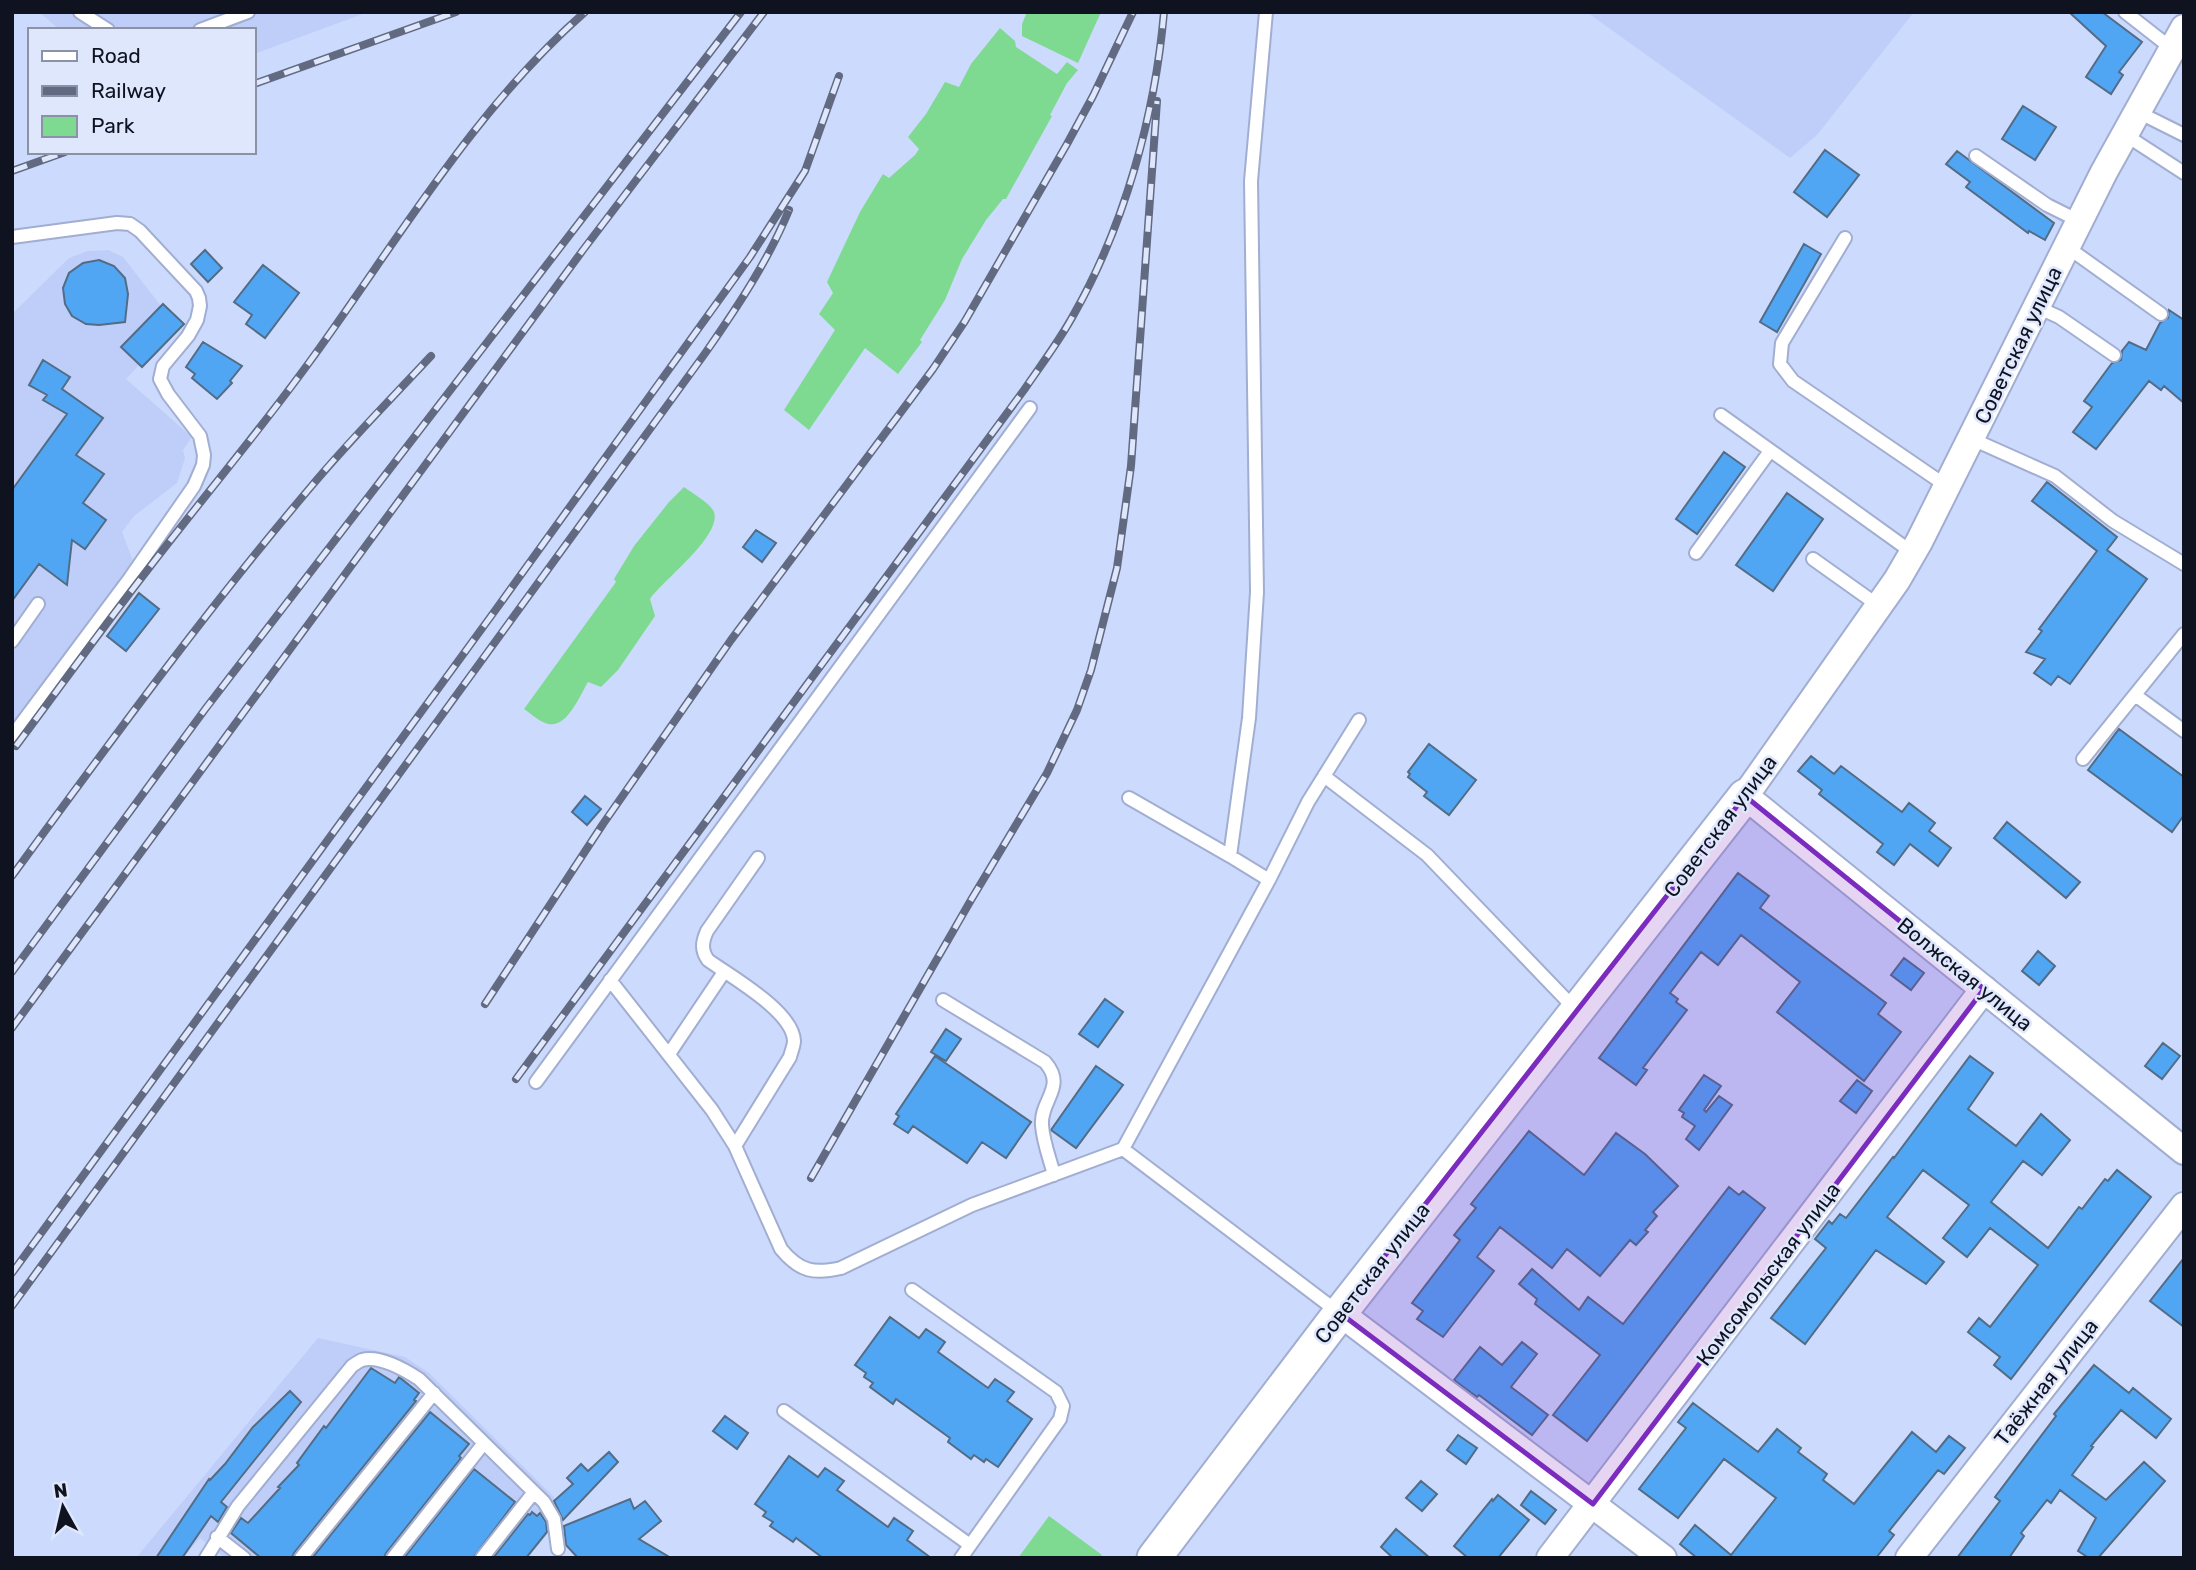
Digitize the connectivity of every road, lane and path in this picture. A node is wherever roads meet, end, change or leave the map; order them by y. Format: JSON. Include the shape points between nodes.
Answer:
{"nodes":[{"id":1,"x":80,"y":12,"type":"edge"},
{"id":2,"x":248,"y":12,"type":"edge"},
{"id":3,"x":1266,"y":12,"type":"edge"},
{"id":4,"x":2125,"y":12,"type":"edge"},
{"id":5,"x":105,"y":28,"type":"edge"},
{"id":6,"x":205,"y":28,"type":"edge"},
{"id":7,"x":2178,"y":38,"type":"edge"},
{"id":8,"x":2130,"y":122,"type":"junction"},
{"id":9,"x":2184,"y":135,"type":"edge"},
{"id":10,"x":1976,"y":156,"type":"dead end"},
{"id":11,"x":2184,"y":173,"type":"edge"},
{"id":12,"x":2079,"y":221,"type":"junction"},
{"id":13,"x":12,"y":237,"type":"edge"},
{"id":14,"x":1845,"y":238,"type":"dead end"},
{"id":15,"x":2067,"y":247,"type":"junction"},
{"id":16,"x":2037,"y":307,"type":"junction"},
{"id":17,"x":2161,"y":313,"type":"dead end"},
{"id":18,"x":2115,"y":355,"type":"dead end"},
{"id":19,"x":1030,"y":408,"type":"dead end"},
{"id":20,"x":1721,"y":415,"type":"dead end"},
{"id":21,"x":1972,"y":439,"type":"junction"},
{"id":22,"x":1770,"y":451,"type":"junction"},
{"id":23,"x":1948,"y":487,"type":"junction"},
{"id":24,"x":1696,"y":553,"type":"dead end"},
{"id":25,"x":1913,"y":553,"type":"junction"},
{"id":26,"x":1812,"y":558,"type":"dead end"},
{"id":27,"x":2184,"y":565,"type":"edge"},
{"id":28,"x":38,"y":604,"type":"dead end"},
{"id":29,"x":1879,"y":606,"type":"junction"},
{"id":30,"x":2184,"y":634,"type":"edge"},
{"id":31,"x":12,"y":641,"type":"edge"},
{"id":32,"x":2135,"y":695,"type":"junction"},
{"id":33,"x":1359,"y":720,"type":"dead end"},
{"id":34,"x":2184,"y":732,"type":"edge"},
{"id":35,"x":12,"y":736,"type":"edge"},
{"id":36,"x":2083,"y":759,"type":"dead end"},
{"id":37,"x":1324,"y":776,"type":"junction"},
{"id":38,"x":1745,"y":796,"type":"junction"},
{"id":39,"x":1129,"y":798,"type":"dead end"},
{"id":40,"x":1230,"y":856,"type":"junction"},
{"id":41,"x":758,"y":858,"type":"dead end"},
{"id":42,"x":1269,"y":880,"type":"junction"},
{"id":43,"x":724,"y":972,"type":"junction"},
{"id":44,"x":610,"y":980,"type":"junction"},
{"id":45,"x":1984,"y":989,"type":"junction"},
{"id":46,"x":943,"y":1000,"type":"dead end"},
{"id":47,"x":1577,"y":1012,"type":"junction"},
{"id":48,"x":669,"y":1054,"type":"junction"},
{"id":49,"x":536,"y":1082,"type":"dead end"},
{"id":50,"x":735,"y":1146,"type":"junction"},
{"id":51,"x":1124,"y":1149,"type":"junction"},
{"id":52,"x":2184,"y":1151,"type":"edge"},
{"id":53,"x":1054,"y":1175,"type":"junction"},
{"id":54,"x":2184,"y":1206,"type":"edge"},
{"id":55,"x":912,"y":1290,"type":"dead end"},
{"id":56,"x":1340,"y":1314,"type":"junction"},
{"id":57,"x":434,"y":1393,"type":"junction"},
{"id":58,"x":784,"y":1410,"type":"dead end"},
{"id":59,"x":484,"y":1443,"type":"junction"},
{"id":60,"x":534,"y":1492,"type":"junction"},
{"id":61,"x":1593,"y":1504,"type":"junction"},
{"id":62,"x":217,"y":1537,"type":"junction"},
{"id":63,"x":970,"y":1545,"type":"junction"},
{"id":64,"x":558,"y":1549,"type":"dead end"},
{"id":65,"x":206,"y":1558,"type":"edge"},
{"id":66,"x":244,"y":1558,"type":"edge"},
{"id":67,"x":301,"y":1558,"type":"edge"},
{"id":68,"x":393,"y":1558,"type":"edge"},
{"id":69,"x":482,"y":1558,"type":"edge"},
{"id":70,"x":961,"y":1558,"type":"edge"},
{"id":71,"x":1154,"y":1558,"type":"edge"},
{"id":72,"x":1550,"y":1558,"type":"edge"},
{"id":73,"x":1663,"y":1558,"type":"edge"},
{"id":74,"x":1909,"y":1558,"type":"edge"}],
"edges":[{"from":1,"to":5,"type":"lane"},
{"from":2,"to":6,"type":"lane"},
{"from":3,"to":40,"type":"lane","via":[[1251,181],[1257,592],[1249,718]]},
{"from":4,"to":7,"type":"lane"},
{"from":7,"to":8,"type":"street","name":"Советская улица"},
{"from":8,"to":9,"type":"lane"},
{"from":8,"to":11,"type":"lane"},
{"from":8,"to":12,"type":"street","name":"Советская улица"},
{"from":10,"to":12,"type":"lane","via":[[2047,205]]},
{"from":12,"to":15,"type":"street","name":"Советская улица"},
{"from":13,"to":35,"type":"lane","via":[[130,224],[196,291],[197,320],[163,366],[160,379],[197,431],[204,455],[194,486]]},
{"from":14,"to":23,"type":"lane","via":[[1782,343],[1780,364],[1793,381]]},
{"from":15,"to":16,"type":"street","name":"Советская улица"},
{"from":15,"to":17,"type":"lane"},
{"from":16,"to":18,"type":"lane"},
{"from":16,"to":21,"type":"street","name":"Советская улица"},
{"from":19,"to":44,"type":"lane"},
{"from":20,"to":22,"type":"lane"},
{"from":21,"to":23,"type":"street","name":"Советская улица"},
{"from":21,"to":27,"type":"lane","via":[[2055,476],[2113,521]]},
{"from":22,"to":24,"type":"lane"},
{"from":22,"to":25,"type":"lane"},
{"from":23,"to":25,"type":"street","name":"Советская улица"},
{"from":25,"to":29,"type":"street","name":"Советская улица"},
{"from":26,"to":29,"type":"lane"},
{"from":28,"to":31,"type":"lane"},
{"from":29,"to":38,"type":"street","name":"Советская улица"},
{"from":30,"to":32,"type":"lane"},
{"from":32,"to":34,"type":"lane"},
{"from":32,"to":36,"type":"lane"},
{"from":33,"to":37,"type":"lane"},
{"from":37,"to":42,"type":"lane"},
{"from":37,"to":47,"type":"lane","via":[[1427,855]]},
{"from":38,"to":45,"type":"street","name":"Волжская улица"},
{"from":38,"to":47,"type":"street","name":"Советская улица"},
{"from":39,"to":40,"type":"lane"},
{"from":40,"to":42,"type":"lane"},
{"from":41,"to":43,"type":"lane","via":[[703,941],[708,960]]},
{"from":42,"to":51,"type":"lane"},
{"from":43,"to":48,"type":"lane"},
{"from":43,"to":50,"type":"lane","via":[[782,1014],[794,1042],[790,1057]]},
{"from":44,"to":48,"type":"lane"},
{"from":44,"to":49,"type":"lane"},
{"from":45,"to":52,"type":"street","name":"Волжская улица"},
{"from":45,"to":61,"type":"street","name":"Комсомольская улица"},
{"from":46,"to":53,"type":"lane","via":[[1052,1070],[1055,1079],[1041,1122]]},
{"from":47,"to":56,"type":"street","name":"Советская улица"},
{"from":48,"to":50,"type":"lane"},
{"from":50,"to":53,"type":"lane","via":[[782,1249],[793,1263],[822,1272],[841,1268],[972,1205]]},
{"from":51,"to":53,"type":"lane"},
{"from":51,"to":56,"type":"lane"},
{"from":54,"to":74,"type":"street","name":"Таёжная улица"},
{"from":55,"to":63,"type":"lane","via":[[1056,1392],[1063,1406],[1060,1419]]},
{"from":56,"to":61,"type":"street"},
{"from":56,"to":71,"type":"street","name":"Советская улица"},
{"from":57,"to":59,"type":"lane"},
{"from":57,"to":62,"type":"lane","via":[[409,1372],[379,1360],[352,1366]]},
{"from":57,"to":67,"type":"lane"},
{"from":58,"to":63,"type":"lane"},
{"from":59,"to":60,"type":"lane"},
{"from":59,"to":68,"type":"lane"},
{"from":60,"to":64,"type":"lane","via":[[554,1519]]},
{"from":60,"to":69,"type":"lane"},
{"from":61,"to":72,"type":"street","name":"Комсомольская улица"},
{"from":61,"to":73,"type":"street"},
{"from":62,"to":65,"type":"lane"},
{"from":62,"to":66,"type":"lane"},
{"from":63,"to":70,"type":"lane"}]}
